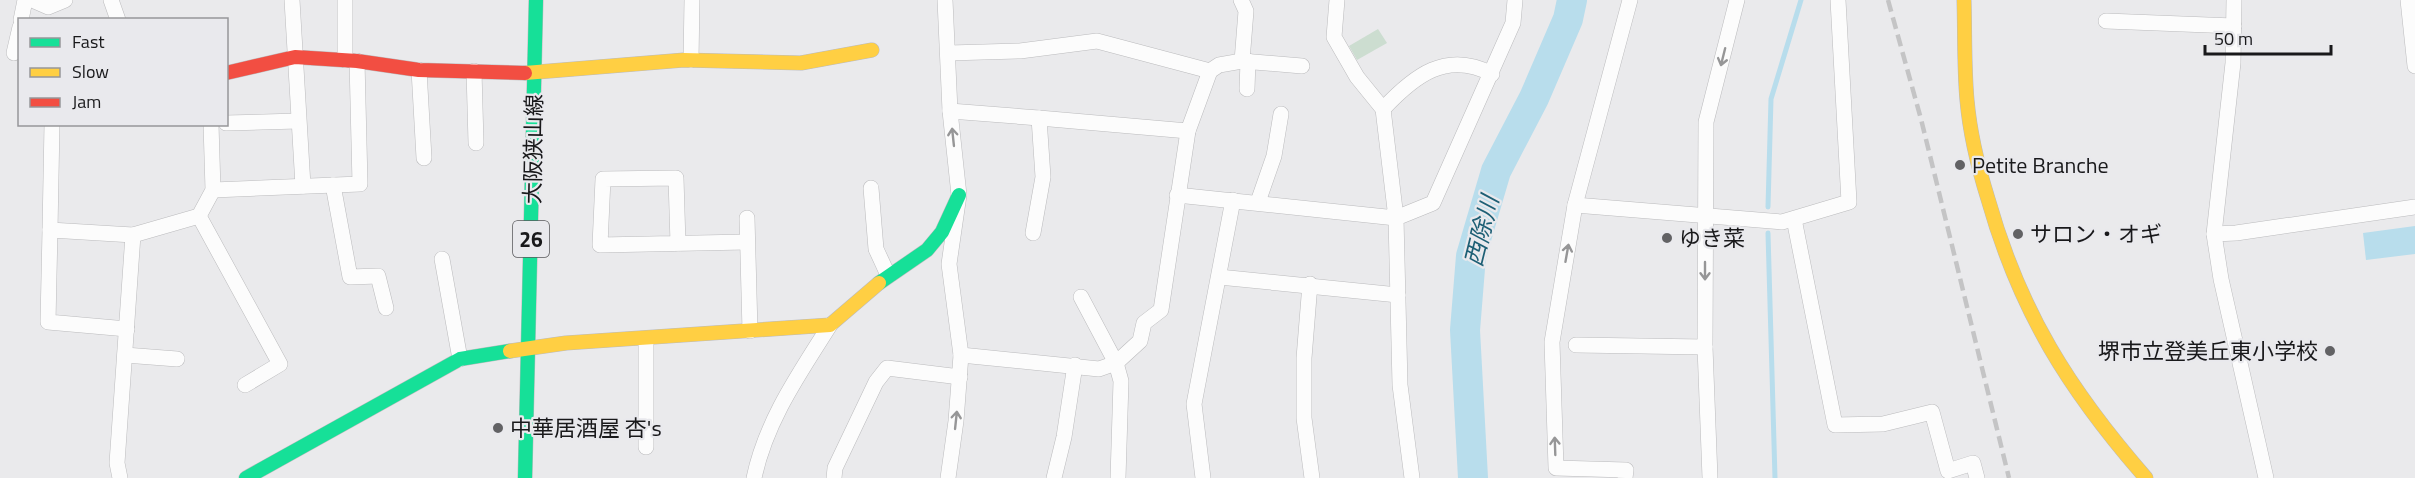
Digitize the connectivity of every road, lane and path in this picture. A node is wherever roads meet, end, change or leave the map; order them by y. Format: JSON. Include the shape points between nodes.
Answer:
{"nodes":[{"id":1,"x":25,"y":0,"type":"edge"},
{"id":2,"x":32,"y":0,"type":"edge"},
{"id":3,"x":65,"y":0,"type":"edge"},
{"id":4,"x":114,"y":0,"type":"edge"},
{"id":5,"x":292,"y":0,"type":"edge"},
{"id":6,"x":345,"y":0,"type":"edge"},
{"id":7,"x":536,"y":0,"type":"edge"},
{"id":8,"x":692,"y":0,"type":"edge"},
{"id":9,"x":945,"y":0,"type":"edge"},
{"id":10,"x":1241,"y":0,"type":"edge"},
{"id":11,"x":1336,"y":0,"type":"edge"},
{"id":12,"x":1515,"y":0,"type":"edge"},
{"id":13,"x":1630,"y":0,"type":"edge"},
{"id":14,"x":1737,"y":0,"type":"edge"},
{"id":15,"x":1838,"y":0,"type":"edge"},
{"id":16,"x":1964,"y":0,"type":"edge"},
{"id":17,"x":2234,"y":0,"type":"edge"},
{"id":18,"x":2408,"y":0,"type":"edge"},
{"id":19,"x":21,"y":18,"type":"edge"},
{"id":20,"x":118,"y":18,"type":"edge"},
{"id":21,"x":2106,"y":21,"type":"dead end"},
{"id":22,"x":2234,"y":26,"type":"junction"},
{"id":23,"x":18,"y":33,"type":"edge"},
{"id":24,"x":872,"y":50,"type":"dead end"},
{"id":25,"x":11,"y":53,"type":"edge"},
{"id":26,"x":949,"y":53,"type":"junction"},
{"id":27,"x":295,"y":57,"type":"junction"},
{"id":28,"x":351,"y":60,"type":"junction"},
{"id":29,"x":691,"y":60,"type":"junction"},
{"id":30,"x":1245,"y":61,"type":"junction"},
{"id":31,"x":1302,"y":66,"type":"dead end"},
{"id":32,"x":2415,"y":66,"type":"edge"},
{"id":33,"x":419,"y":70,"type":"junction"},
{"id":34,"x":474,"y":71,"type":"junction"},
{"id":35,"x":1210,"y":71,"type":"junction"},
{"id":36,"x":228,"y":73,"type":"edge"},
{"id":37,"x":535,"y":73,"type":"junction"},
{"id":38,"x":1492,"y":74,"type":"junction"},
{"id":39,"x":1246,"y":89,"type":"dead end"},
{"id":40,"x":1383,"y":109,"type":"junction"},
{"id":41,"x":950,"y":111,"type":"junction"},
{"id":42,"x":1281,"y":114,"type":"dead end"},
{"id":43,"x":1039,"y":118,"type":"junction"},
{"id":44,"x":298,"y":122,"type":"junction"},
{"id":45,"x":228,"y":123,"type":"edge"},
{"id":46,"x":52,"y":126,"type":"edge"},
{"id":47,"x":211,"y":126,"type":"edge"},
{"id":48,"x":1188,"y":131,"type":"junction"},
{"id":49,"x":476,"y":143,"type":"dead end"},
{"id":50,"x":424,"y":158,"type":"dead end"},
{"id":51,"x":333,"y":185,"type":"junction"},
{"id":52,"x":303,"y":186,"type":"junction"},
{"id":53,"x":871,"y":188,"type":"dead end"},
{"id":54,"x":213,"y":190,"type":"junction"},
{"id":55,"x":959,"y":195,"type":"junction"},
{"id":56,"x":1177,"y":195,"type":"junction"},
{"id":57,"x":1233,"y":200,"type":"junction"},
{"id":58,"x":1258,"y":202,"type":"junction"},
{"id":59,"x":1575,"y":205,"type":"junction"},
{"id":60,"x":2415,"y":207,"type":"edge"},
{"id":61,"x":1705,"y":214,"type":"junction"},
{"id":62,"x":199,"y":216,"type":"junction"},
{"id":63,"x":747,"y":218,"type":"dead end"},
{"id":64,"x":1396,"y":218,"type":"junction"},
{"id":65,"x":1794,"y":219,"type":"junction"},
{"id":66,"x":50,"y":230,"type":"junction"},
{"id":67,"x":1033,"y":233,"type":"dead end"},
{"id":68,"x":2214,"y":234,"type":"junction"},
{"id":69,"x":134,"y":236,"type":"junction"},
{"id":70,"x":746,"y":242,"type":"junction"},
{"id":71,"x":678,"y":244,"type":"junction"},
{"id":72,"x":927,"y":250,"type":"junction"},
{"id":73,"x":442,"y":259,"type":"dead end"},
{"id":74,"x":949,"y":264,"type":"junction"},
{"id":75,"x":888,"y":275,"type":"junction"},
{"id":76,"x":1219,"y":277,"type":"junction"},
{"id":77,"x":1310,"y":285,"type":"junction"},
{"id":78,"x":1398,"y":295,"type":"junction"},
{"id":79,"x":1081,"y":297,"type":"dead end"},
{"id":80,"x":386,"y":308,"type":"dead end"},
{"id":81,"x":830,"y":325,"type":"junction"},
{"id":82,"x":127,"y":329,"type":"junction"},
{"id":83,"x":750,"y":331,"type":"junction"},
{"id":84,"x":646,"y":339,"type":"junction"},
{"id":85,"x":1576,"y":345,"type":"dead end"},
{"id":86,"x":528,"y":347,"type":"junction"},
{"id":87,"x":1705,"y":347,"type":"junction"},
{"id":88,"x":125,"y":355,"type":"junction"},
{"id":89,"x":962,"y":355,"type":"junction"},
{"id":90,"x":177,"y":359,"type":"dead end"},
{"id":91,"x":460,"y":359,"type":"junction"},
{"id":92,"x":1116,"y":363,"type":"junction"},
{"id":93,"x":1075,"y":365,"type":"junction"},
{"id":94,"x":960,"y":377,"type":"junction"},
{"id":95,"x":245,"y":385,"type":"dead end"},
{"id":96,"x":646,"y":447,"type":"dead end"},
{"id":97,"x":120,"y":478,"type":"edge"},
{"id":98,"x":246,"y":478,"type":"edge"},
{"id":99,"x":525,"y":478,"type":"edge"},
{"id":100,"x":754,"y":478,"type":"edge"},
{"id":101,"x":834,"y":478,"type":"edge"},
{"id":102,"x":948,"y":478,"type":"edge"},
{"id":103,"x":1054,"y":478,"type":"edge"},
{"id":104,"x":1118,"y":478,"type":"edge"},
{"id":105,"x":1203,"y":478,"type":"edge"},
{"id":106,"x":1312,"y":478,"type":"edge"},
{"id":107,"x":1412,"y":478,"type":"edge"},
{"id":108,"x":1625,"y":478,"type":"edge"},
{"id":109,"x":1710,"y":478,"type":"edge"},
{"id":110,"x":1977,"y":478,"type":"edge"},
{"id":111,"x":2146,"y":478,"type":"edge"},
{"id":112,"x":2266,"y":478,"type":"edge"}],
"edges":[{"from":1,"to":19,"type":"street"},
{"from":2,"to":3,"type":"street","via":[[48,8]]},
{"from":4,"to":20,"type":"street"},
{"from":5,"to":27,"type":"street"},
{"from":6,"to":28,"type":"street"},
{"from":7,"to":37,"type":"street","name":"大阪狭山線","number":"26"},
{"from":8,"to":29,"type":"street"},
{"from":9,"to":26,"type":"street"},
{"from":10,"to":30,"type":"street","via":[[1246,11]]},
{"from":11,"to":40,"type":"street","via":[[1334,37]]},
{"from":12,"to":38,"type":"street","via":[[1513,23]]},
{"from":13,"to":59,"type":"street"},
{"from":14,"to":61,"type":"street","one_way":true,"via":[[1706,122]]},
{"from":15,"to":65,"type":"street","via":[[1849,202]]},
{"from":16,"to":111,"type":"street","via":[[1967,101],[1990,209],[2008,267],[2049,352],[2081,401]]},
{"from":17,"to":22,"type":"street"},
{"from":18,"to":32,"type":"street"},
{"from":21,"to":22,"type":"street"},
{"from":22,"to":68,"type":"street"},
{"from":23,"to":25,"type":"street"},
{"from":24,"to":29,"type":"street","via":[[801,63]]},
{"from":26,"to":35,"type":"street","via":[[1020,51],[1097,41]]},
{"from":26,"to":41,"type":"street"},
{"from":27,"to":28,"type":"street"},
{"from":27,"to":36,"type":"street"},
{"from":27,"to":44,"type":"street"},
{"from":28,"to":33,"type":"street"},
{"from":28,"to":51,"type":"street","via":[[360,184]]},
{"from":29,"to":37,"type":"street"},
{"from":30,"to":31,"type":"street"},
{"from":30,"to":35,"type":"street","via":[[1219,65]]},
{"from":30,"to":39,"type":"street"},
{"from":33,"to":34,"type":"street"},
{"from":33,"to":50,"type":"street"},
{"from":34,"to":37,"type":"street"},
{"from":34,"to":49,"type":"street"},
{"from":35,"to":48,"type":"street"},
{"from":37,"to":86,"type":"street","name":"大阪狭山線","number":"26"},
{"from":38,"to":40,"type":"street","via":[[1477,66],[1451,64],[1407,85]]},
{"from":38,"to":64,"type":"street","via":[[1433,203]]},
{"from":40,"to":64,"type":"street"},
{"from":41,"to":43,"type":"street"},
{"from":55,"to":41,"type":"street","one_way":true},
{"from":42,"to":58,"type":"street","via":[[1274,156]]},
{"from":43,"to":48,"type":"street"},
{"from":43,"to":67,"type":"street","via":[[1042,177]]},
{"from":44,"to":45,"type":"street"},
{"from":44,"to":52,"type":"street"},
{"from":46,"to":66,"type":"street"},
{"from":47,"to":54,"type":"street"},
{"from":48,"to":56,"type":"street"},
{"from":51,"to":52,"type":"street"},
{"from":51,"to":80,"type":"street","via":[[350,277],[378,276]]},
{"from":52,"to":54,"type":"street"},
{"from":53,"to":75,"type":"street","via":[[876,249]]},
{"from":54,"to":62,"type":"street"},
{"from":55,"to":72,"type":"street","via":[[942,232]]},
{"from":55,"to":74,"type":"street"},
{"from":56,"to":57,"type":"street"},
{"from":56,"to":92,"type":"street","via":[[1161,310],[1144,323],[1140,341]]},
{"from":57,"to":58,"type":"street"},
{"from":57,"to":76,"type":"street"},
{"from":58,"to":64,"type":"street"},
{"from":59,"to":61,"type":"street"},
{"from":108,"to":59,"type":"street","one_way":true,"via":[[1626,470],[1556,468],[1552,342]]},
{"from":60,"to":68,"type":"street"},
{"from":61,"to":65,"type":"street","via":[[1782,222]]},
{"from":61,"to":87,"type":"street","one_way":true},
{"from":62,"to":69,"type":"street"},
{"from":62,"to":95,"type":"street","via":[[280,364]]},
{"from":63,"to":70,"type":"street"},
{"from":64,"to":78,"type":"street"},
{"from":65,"to":110,"type":"street","via":[[1834,425],[1883,424],[1932,412],[1948,471],[1973,463]]},
{"from":66,"to":69,"type":"street"},
{"from":66,"to":82,"type":"street","via":[[48,322]]},
{"from":68,"to":112,"type":"street"},
{"from":69,"to":82,"type":"street"},
{"from":70,"to":71,"type":"street"},
{"from":70,"to":83,"type":"street"},
{"from":71,"to":71,"type":"street","via":[[676,178],[603,179],[600,245]]},
{"from":72,"to":74,"type":"street"},
{"from":72,"to":75,"type":"street"},
{"from":73,"to":91,"type":"street"},
{"from":74,"to":89,"type":"street"},
{"from":75,"to":81,"type":"street"},
{"from":76,"to":77,"type":"street"},
{"from":76,"to":105,"type":"street","via":[[1194,404]]},
{"from":77,"to":78,"type":"street"},
{"from":77,"to":106,"type":"street","via":[[1304,418]]},
{"from":78,"to":107,"type":"street","via":[[1400,385]]},
{"from":79,"to":92,"type":"street"},
{"from":81,"to":83,"type":"street"},
{"from":81,"to":100,"type":"street","via":[[774,417]]},
{"from":82,"to":88,"type":"street"},
{"from":83,"to":84,"type":"street"},
{"from":84,"to":86,"type":"street"},
{"from":84,"to":96,"type":"street"},
{"from":85,"to":87,"type":"street"},
{"from":86,"to":91,"type":"street"},
{"from":86,"to":99,"type":"street","name":"大阪狭山線","number":"26"},
{"from":87,"to":109,"type":"street"},
{"from":88,"to":90,"type":"street"},
{"from":88,"to":97,"type":"street","via":[[117,464]]},
{"from":89,"to":93,"type":"street"},
{"from":89,"to":94,"type":"street"},
{"from":91,"to":98,"type":"street"},
{"from":92,"to":93,"type":"street","via":[[1099,369]]},
{"from":92,"to":104,"type":"street","via":[[1121,381]]},
{"from":93,"to":103,"type":"street"},
{"from":94,"to":101,"type":"street","via":[[887,368],[876,382],[835,468]]},
{"from":102,"to":94,"type":"street","one_way":true}]}
